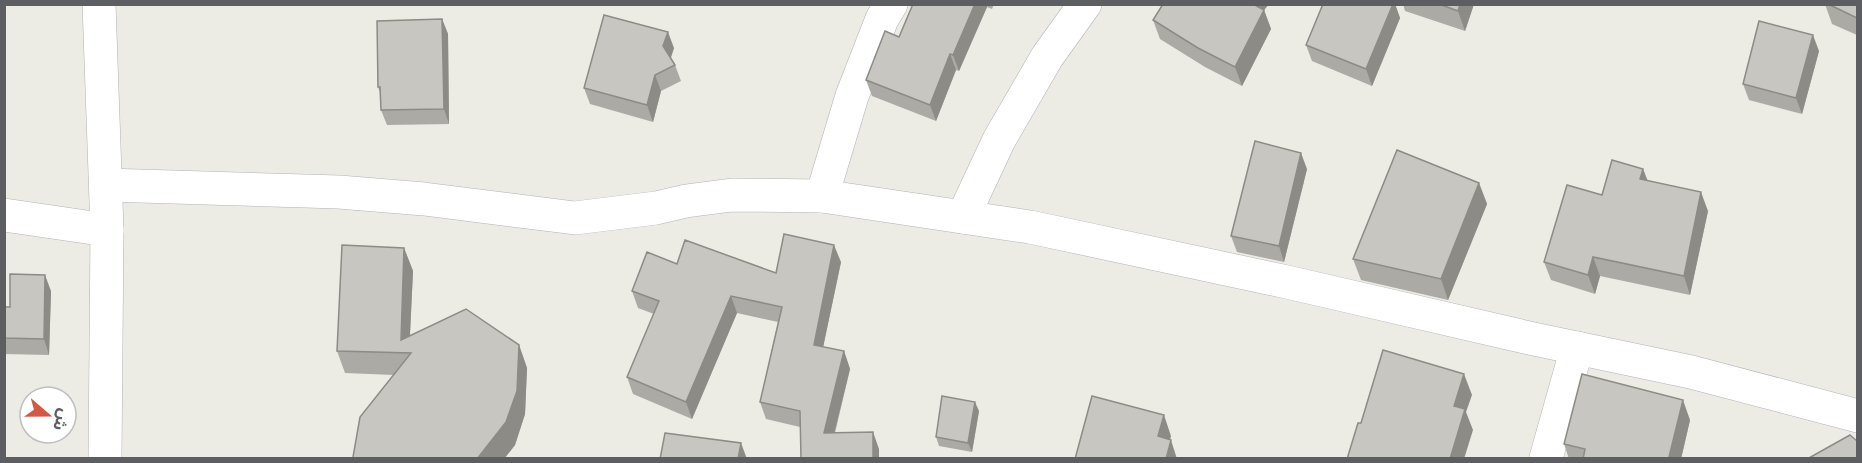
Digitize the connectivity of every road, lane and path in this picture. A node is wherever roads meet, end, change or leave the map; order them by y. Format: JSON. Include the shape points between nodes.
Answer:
{"nodes":[{"id":1,"x":99,"y":4,"type":"edge"},
{"id":2,"x":891,"y":4,"type":"edge"},
{"id":3,"x":1085,"y":4,"type":"edge"},
{"id":4,"x":106,"y":185,"type":"junction"},
{"id":5,"x":822,"y":196,"type":"junction"},
{"id":6,"x":4,"y":215,"type":"edge"},
{"id":7,"x":963,"y":217,"type":"junction"},
{"id":8,"x":107,"y":230,"type":"junction"},
{"id":9,"x":1577,"y":348,"type":"junction"},
{"id":10,"x":1857,"y":416,"type":"edge"},
{"id":11,"x":105,"y":459,"type":"edge"},
{"id":12,"x":1546,"y":459,"type":"edge"}],
"edges":[{"from":1,"to":4,"type":"street"},
{"from":2,"to":5,"type":"street","via":[[852,96]]},
{"from":3,"to":7,"type":"street","via":[[1047,57],[999,140]]},
{"from":4,"to":5,"type":"street","via":[[339,192],[575,218],[732,195]]},
{"from":4,"to":8,"type":"street"},
{"from":5,"to":7,"type":"street"},
{"from":6,"to":8,"type":"street"},
{"from":7,"to":9,"type":"street","via":[[1030,227]]},
{"from":8,"to":11,"type":"street"},
{"from":9,"to":10,"type":"street","via":[[1691,372]]},
{"from":9,"to":12,"type":"street"}]}
